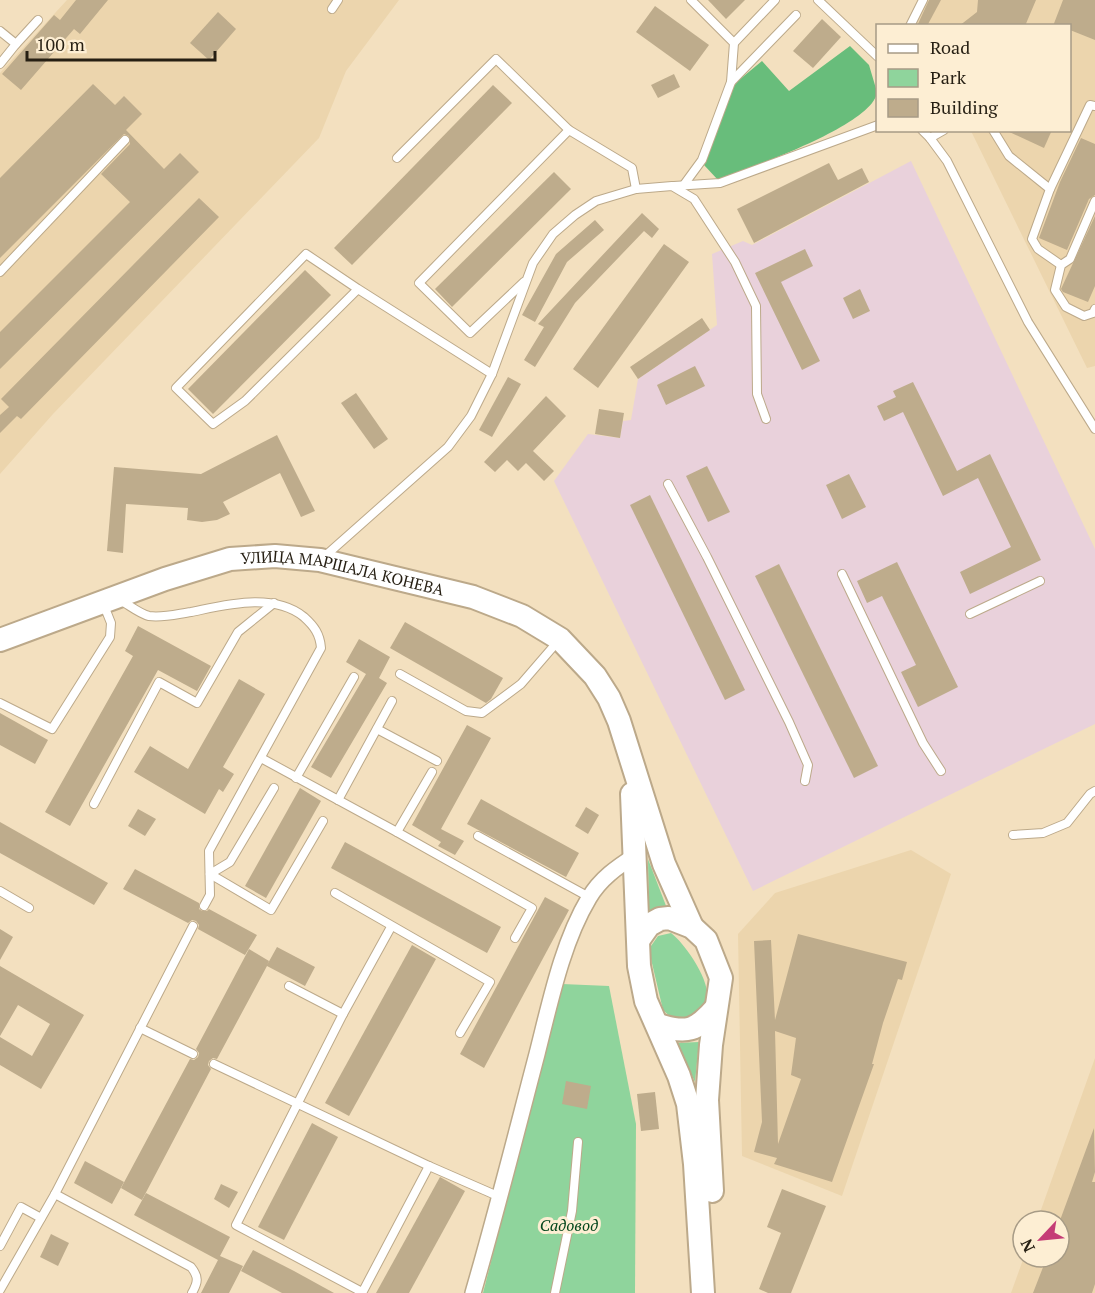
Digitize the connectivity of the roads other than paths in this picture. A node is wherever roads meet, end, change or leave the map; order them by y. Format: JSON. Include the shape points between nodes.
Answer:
{"nodes":[{"id":1,"x":338,"y":0,"type":"edge"},
{"id":2,"x":691,"y":0,"type":"edge"},
{"id":3,"x":775,"y":0,"type":"edge"},
{"id":4,"x":818,"y":0,"type":"edge"},
{"id":5,"x":923,"y":0,"type":"edge"},
{"id":6,"x":332,"y":9,"type":"dead end"},
{"id":7,"x":796,"y":15,"type":"dead end"},
{"id":8,"x":38,"y":20,"type":"dead end"},
{"id":9,"x":911,"y":24,"type":"edge"},
{"id":10,"x":0,"y":31,"type":"edge"},
{"id":11,"x":734,"y":43,"type":"junction"},
{"id":12,"x":16,"y":44,"type":"junction"},
{"id":13,"x":876,"y":55,"type":"edge"},
{"id":14,"x":0,"y":64,"type":"edge"},
{"id":15,"x":731,"y":82,"type":"junction"},
{"id":16,"x":1095,"y":106,"type":"edge"},
{"id":17,"x":876,"y":123,"type":"edge"},
{"id":18,"x":569,"y":130,"type":"junction"},
{"id":19,"x":924,"y":132,"type":"edge"},
{"id":20,"x":940,"y":132,"type":"edge"},
{"id":21,"x":994,"y":132,"type":"edge"},
{"id":22,"x":930,"y":138,"type":"junction"},
{"id":23,"x":125,"y":140,"type":"dead end"},
{"id":24,"x":397,"y":158,"type":"dead end"},
{"id":25,"x":672,"y":186,"type":"junction"},
{"id":26,"x":683,"y":186,"type":"junction"},
{"id":27,"x":636,"y":189,"type":"junction"},
{"id":28,"x":1050,"y":189,"type":"junction"},
{"id":29,"x":1095,"y":201,"type":"edge"},
{"id":30,"x":1060,"y":265,"type":"junction"},
{"id":31,"x":0,"y":272,"type":"edge"},
{"id":32,"x":527,"y":278,"type":"junction"},
{"id":33,"x":358,"y":289,"type":"junction"},
{"id":34,"x":1095,"y":309,"type":"edge"},
{"id":35,"x":492,"y":374,"type":"junction"},
{"id":36,"x":766,"y":419,"type":"dead end"},
{"id":37,"x":1095,"y":429,"type":"edge"},
{"id":38,"x":668,"y":484,"type":"dead end"},
{"id":39,"x":320,"y":560,"type":"junction"},
{"id":40,"x":842,"y":574,"type":"dead end"},
{"id":41,"x":1040,"y":581,"type":"dead end"},
{"id":42,"x":109,"y":599,"type":"junction"},
{"id":43,"x":274,"y":603,"type":"junction"},
{"id":44,"x":970,"y":614,"type":"dead end"},
{"id":45,"x":560,"y":639,"type":"junction"},
{"id":46,"x":0,"y":640,"type":"edge"},
{"id":47,"x":400,"y":674,"type":"dead end"},
{"id":48,"x":354,"y":677,"type":"dead end"},
{"id":49,"x":393,"y":701,"type":"dead end"},
{"id":50,"x":0,"y":703,"type":"edge"},
{"id":51,"x":377,"y":729,"type":"junction"},
{"id":52,"x":627,"y":748,"type":"junction"},
{"id":53,"x":261,"y":758,"type":"junction"},
{"id":54,"x":438,"y":761,"type":"dead end"},
{"id":55,"x":941,"y":771,"type":"dead end"},
{"id":56,"x":432,"y":772,"type":"dead end"},
{"id":57,"x":296,"y":778,"type":"junction"},
{"id":58,"x":805,"y":782,"type":"dead end"},
{"id":59,"x":274,"y":788,"type":"dead end"},
{"id":60,"x":1095,"y":791,"type":"edge"},
{"id":61,"x":338,"y":800,"type":"junction"},
{"id":62,"x":94,"y":804,"type":"dead end"},
{"id":63,"x":323,"y":821,"type":"dead end"},
{"id":64,"x":397,"y":832,"type":"junction"},
{"id":65,"x":1012,"y":835,"type":"dead end"},
{"id":66,"x":478,"y":836,"type":"dead end"},
{"id":67,"x":636,"y":855,"type":"junction"},
{"id":68,"x":210,"y":874,"type":"junction"},
{"id":69,"x":0,"y":891,"type":"edge"},
{"id":70,"x":335,"y":893,"type":"dead end"},
{"id":71,"x":589,"y":897,"type":"junction"},
{"id":72,"x":204,"y":906,"type":"dead end"},
{"id":73,"x":29,"y":908,"type":"dead end"},
{"id":74,"x":193,"y":926,"type":"dead end"},
{"id":75,"x":391,"y":927,"type":"junction"},
{"id":76,"x":692,"y":927,"type":"junction"},
{"id":77,"x":515,"y":938,"type":"dead end"},
{"id":78,"x":639,"y":939,"type":"junction"},
{"id":79,"x":289,"y":986,"type":"dead end"},
{"id":80,"x":716,"y":1008,"type":"junction"},
{"id":81,"x":343,"y":1014,"type":"junction"},
{"id":82,"x":657,"y":1025,"type":"junction"},
{"id":83,"x":140,"y":1028,"type":"junction"},
{"id":84,"x":460,"y":1033,"type":"dead end"},
{"id":85,"x":193,"y":1054,"type":"dead end"},
{"id":86,"x":214,"y":1064,"type":"dead end"},
{"id":87,"x":297,"y":1104,"type":"junction"},
{"id":88,"x":578,"y":1143,"type":"dead end"},
{"id":89,"x":429,"y":1166,"type":"junction"},
{"id":90,"x":55,"y":1194,"type":"junction"},
{"id":91,"x":500,"y":1197,"type":"junction"},
{"id":92,"x":41,"y":1218,"type":"junction"},
{"id":93,"x":0,"y":1246,"type":"edge"},
{"id":94,"x":0,"y":1290,"type":"edge"},
{"id":95,"x":362,"y":1292,"type":"edge"},
{"id":96,"x":192,"y":1293,"type":"edge"},
{"id":97,"x":473,"y":1293,"type":"edge"},
{"id":98,"x":555,"y":1293,"type":"edge"},
{"id":99,"x":703,"y":1293,"type":"edge"},
{"id":100,"x":718,"y":1293,"type":"edge"}],
"edges":[{"from":1,"to":6,"type":"lane"},
{"from":2,"to":11,"type":"lane"},
{"from":3,"to":11,"type":"lane"},
{"from":4,"to":13,"type":"lane"},
{"from":5,"to":9,"type":"lane"},
{"from":7,"to":15,"type":"lane"},
{"from":8,"to":12,"type":"lane"},
{"from":10,"to":12,"type":"lane"},
{"from":11,"to":15,"type":"lane"},
{"from":12,"to":14,"type":"lane"},
{"from":15,"to":26,"type":"lane","via":[[702,160]]},
{"from":16,"to":28,"type":"lane","via":[[1090,105]]},
{"from":17,"to":26,"type":"lane","via":[[720,183]]},
{"from":18,"to":24,"type":"lane","via":[[496,59]]},
{"from":18,"to":27,"type":"lane","via":[[632,168]]},
{"from":18,"to":32,"type":"lane","via":[[419,283],[470,333]]},
{"from":19,"to":22,"type":"lane"},
{"from":20,"to":22,"type":"lane"},
{"from":21,"to":28,"type":"lane","via":[[1009,156]]},
{"from":22,"to":37,"type":"lane","via":[[947,161],[1028,322]]},
{"from":23,"to":31,"type":"lane"},
{"from":25,"to":26,"type":"lane"},
{"from":25,"to":27,"type":"lane"},
{"from":25,"to":36,"type":"lane","via":[[694,199],[735,262],[756,306],[757,394]]},
{"from":27,"to":32,"type":"lane","via":[[596,201],[574,215],[553,234]]},
{"from":28,"to":30,"type":"lane","via":[[1032,239],[1038,249]]},
{"from":29,"to":30,"type":"lane","via":[[1070,259]]},
{"from":30,"to":34,"type":"lane","via":[[1055,290],[1066,307],[1084,316]]},
{"from":32,"to":35,"type":"lane"},
{"from":33,"to":33,"type":"lane","via":[[306,254],[176,388],[213,424],[244,401]]},
{"from":33,"to":35,"type":"lane"},
{"from":35,"to":39,"type":"lane","via":[[471,416],[448,447]]},
{"from":38,"to":58,"type":"lane","via":[[789,722],[808,765]]},
{"from":39,"to":42,"type":"main road","name":"УЛИЦА МАРШАЛА КОНЕВА","via":[[275,556],[230,559]]},
{"from":39,"to":45,"type":"main road","name":"УЛИЦА МАРШАЛА КОНЕВА","via":[[473,597],[522,616]]},
{"from":40,"to":55,"type":"lane","via":[[922,743]]},
{"from":41,"to":44,"type":"lane"},
{"from":42,"to":43,"type":"lane","via":[[147,616],[232,603]]},
{"from":42,"to":46,"type":"main road","name":"УЛИЦА МАРШАЛА КОНЕВА"},
{"from":42,"to":50,"type":"lane","via":[[110,637],[52,729]]},
{"from":43,"to":53,"type":"lane","via":[[299,613],[314,625],[321,648]]},
{"from":43,"to":62,"type":"lane","via":[[238,632],[197,703],[159,682]]},
{"from":45,"to":47,"type":"lane","via":[[521,684],[482,713],[466,711]]},
{"from":45,"to":52,"type":"main road","name":"УЛИЦА МАРШАЛА КОНЕВА","via":[[595,676],[609,698]]},
{"from":48,"to":57,"type":"lane"},
{"from":49,"to":51,"type":"lane"},
{"from":51,"to":54,"type":"lane"},
{"from":51,"to":61,"type":"lane"},
{"from":52,"to":67,"type":"main road"},
{"from":52,"to":76,"type":"main road","via":[[664,864]]},
{"from":53,"to":57,"type":"lane"},
{"from":53,"to":68,"type":"lane","via":[[209,851]]},
{"from":56,"to":64,"type":"lane"},
{"from":57,"to":61,"type":"lane"},
{"from":59,"to":68,"type":"lane","via":[[230,862]]},
{"from":60,"to":65,"type":"lane","via":[[1067,823],[1043,833]]},
{"from":61,"to":64,"type":"lane"},
{"from":63,"to":68,"type":"lane","via":[[271,910]]},
{"from":64,"to":77,"type":"lane","via":[[532,908]]},
{"from":66,"to":71,"type":"lane"},
{"from":67,"to":71,"type":"street","via":[[606,876]]},
{"from":67,"to":78,"type":"main road"},
{"from":68,"to":72,"type":"lane","via":[[210,895]]},
{"from":69,"to":73,"type":"lane"},
{"from":70,"to":75,"type":"lane"},
{"from":71,"to":91,"type":"street","via":[[574,927],[555,984]]},
{"from":74,"to":83,"type":"lane"},
{"from":75,"to":81,"type":"lane"},
{"from":75,"to":84,"type":"lane","via":[[490,982]]},
{"from":76,"to":78,"type":"main road","via":[[669,918],[660,919],[649,925]]},
{"from":76,"to":80,"type":"main road","via":[[706,940],[721,978]]},
{"from":78,"to":82,"type":"main road","via":[[639,966],[646,1001]]},
{"from":79,"to":81,"type":"lane"},
{"from":80,"to":82,"type":"main road","via":[[701,1025],[684,1031]]},
{"from":80,"to":100,"type":"main road","via":[[707,1100]]},
{"from":81,"to":87,"type":"lane"},
{"from":82,"to":99,"type":"main road","via":[[688,1104]]},
{"from":83,"to":85,"type":"lane"},
{"from":83,"to":90,"type":"lane"},
{"from":86,"to":87,"type":"lane"},
{"from":87,"to":89,"type":"lane"},
{"from":87,"to":95,"type":"lane","via":[[236,1225]]},
{"from":88,"to":98,"type":"lane","via":[[572,1211]]},
{"from":89,"to":91,"type":"lane"},
{"from":89,"to":95,"type":"lane"},
{"from":90,"to":92,"type":"lane"},
{"from":90,"to":96,"type":"lane","via":[[191,1267],[198,1282]]},
{"from":91,"to":97,"type":"street"},
{"from":92,"to":93,"type":"lane","via":[[21,1207]]},
{"from":92,"to":94,"type":"lane"}]}
